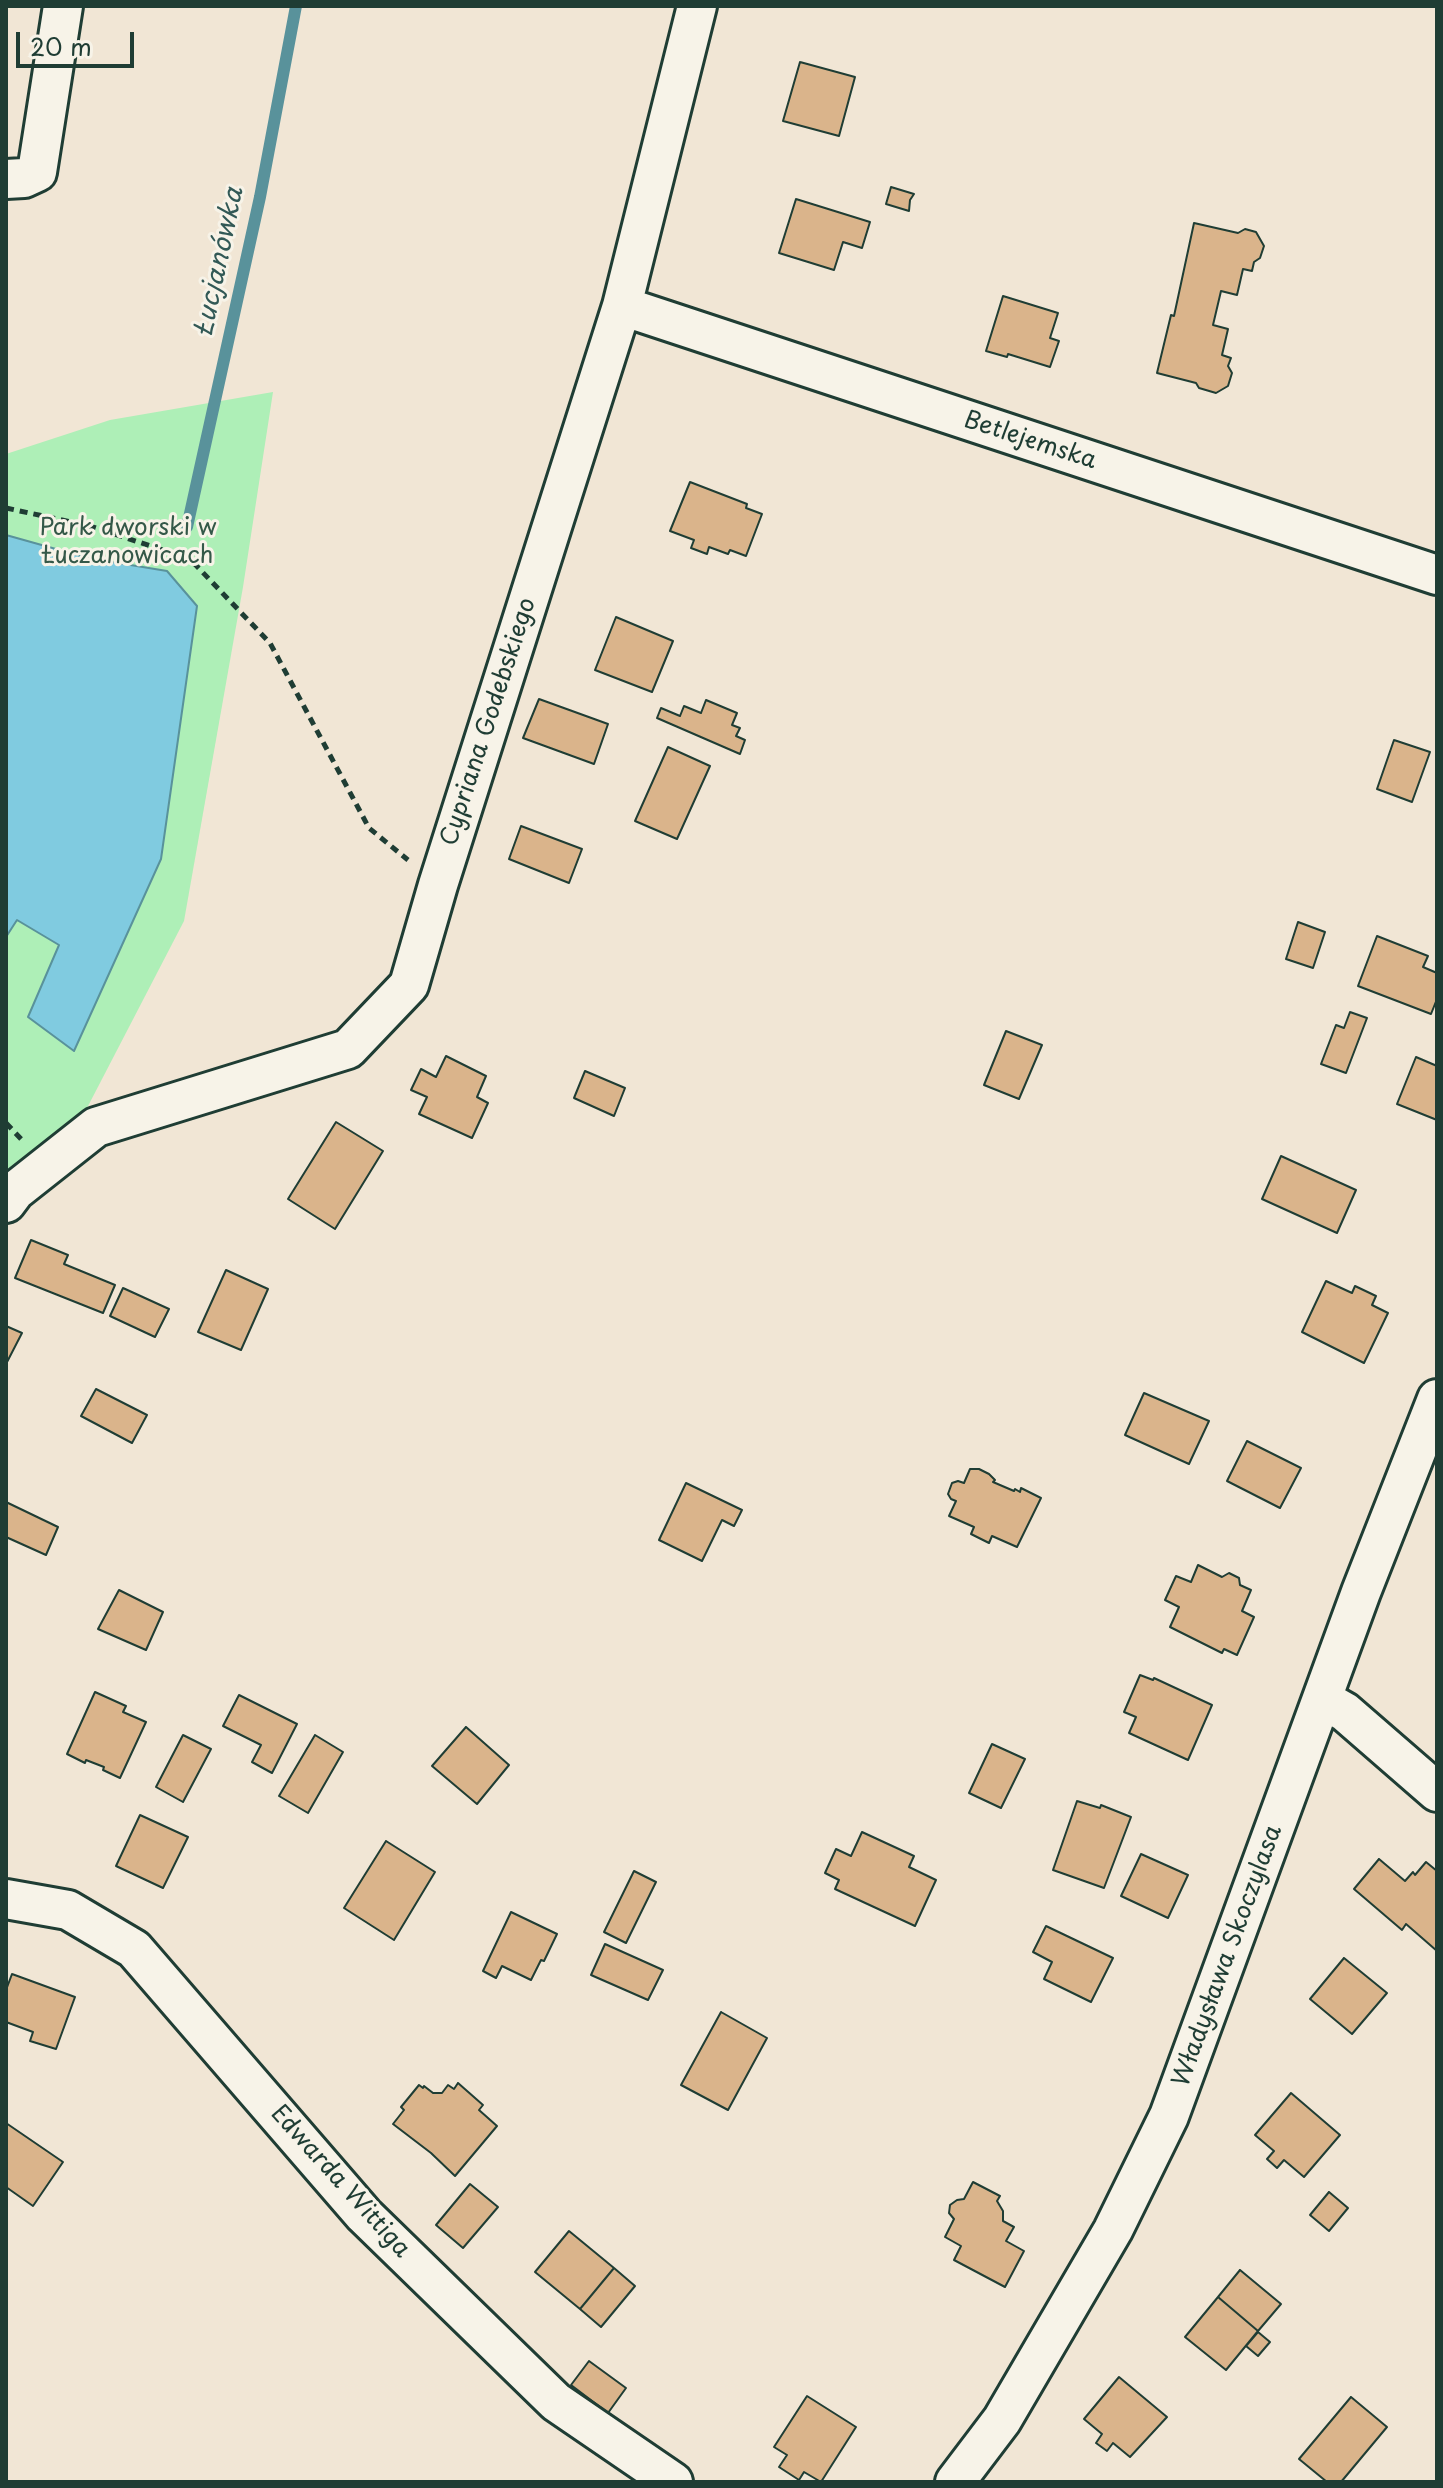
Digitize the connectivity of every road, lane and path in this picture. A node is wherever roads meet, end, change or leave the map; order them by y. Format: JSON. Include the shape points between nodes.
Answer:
{"nodes":[{"id":1,"x":63,"y":6,"type":"edge"},
{"id":2,"x":697,"y":6,"type":"edge"},
{"id":3,"x":6,"y":179,"type":"edge"},
{"id":4,"x":622,"y":306,"type":"junction"},
{"id":5,"x":6,"y":508,"type":"edge"},
{"id":6,"x":1437,"y":575,"type":"edge"},
{"id":7,"x":438,"y":885,"type":"junction"},
{"id":8,"x":6,"y":1203,"type":"edge"},
{"id":9,"x":1437,"y":1399,"type":"edge"},
{"id":10,"x":1322,"y":1699,"type":"junction"},
{"id":11,"x":1437,"y":1792,"type":"edge"},
{"id":12,"x":6,"y":1899,"type":"edge"},
{"id":13,"x":673,"y":2482,"type":"edge"},
{"id":14,"x":955,"y":2482,"type":"edge"}],
"edges":[{"from":1,"to":3,"type":"street","via":[[37,172]]},
{"from":2,"to":4,"type":"street","name":"Cypriana Godebskiego"},
{"from":4,"to":6,"type":"street","name":"Betlejemska"},
{"from":4,"to":7,"type":"street","name":"Cypriana Godebskiego"},
{"from":5,"to":7,"type":"path","via":[[90,526],[190,559],[270,643],[369,828]]},
{"from":7,"to":8,"type":"street","name":"Cypriana Godebskiego","via":[[409,985],[348,1049],[96,1127]]},
{"from":9,"to":10,"type":"street","name":"Władysława Skoczylasa"},
{"from":10,"to":11,"type":"street","via":[[1345,1712]]},
{"from":10,"to":14,"type":"street","name":"Władysława Skoczylasa","via":[[1169,2116],[1097,2258],[1002,2420]]},
{"from":12,"to":13,"type":"street","name":"Edwarda Wittiga","via":[[68,1910],[134,1949],[364,2215],[556,2402]]}]}
